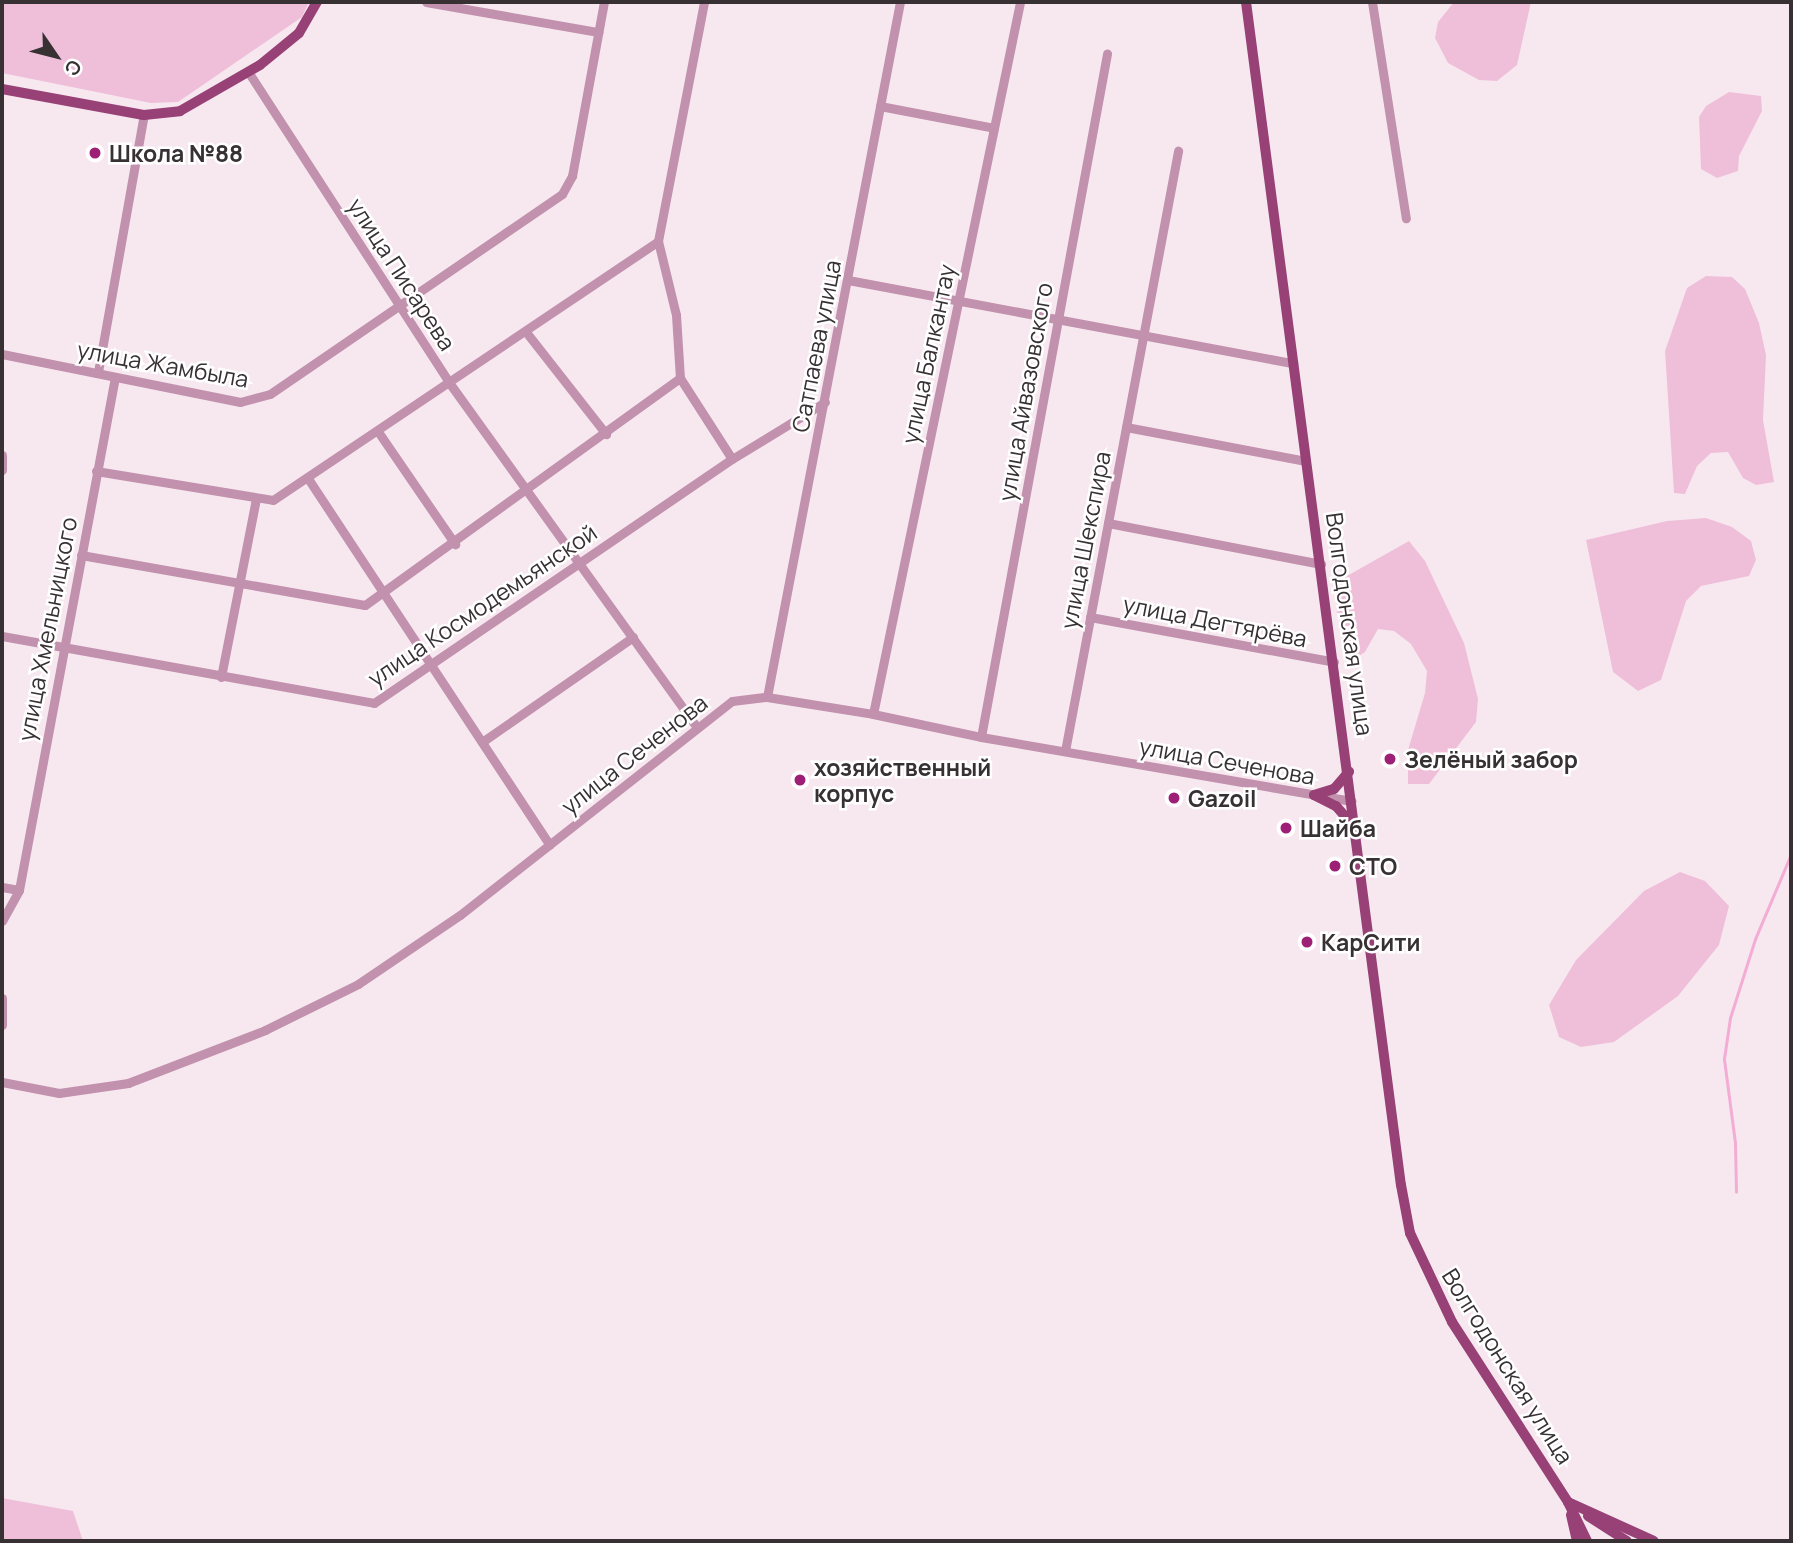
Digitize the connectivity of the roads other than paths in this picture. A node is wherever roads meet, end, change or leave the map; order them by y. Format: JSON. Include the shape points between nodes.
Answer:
{"nodes":[{"id":1,"x":317,"y":2,"type":"edge"},
{"id":2,"x":426,"y":2,"type":"edge"},
{"id":3,"x":604,"y":2,"type":"edge"},
{"id":4,"x":704,"y":2,"type":"edge"},
{"id":5,"x":900,"y":2,"type":"edge"},
{"id":6,"x":1020,"y":2,"type":"edge"},
{"id":7,"x":1246,"y":2,"type":"edge"},
{"id":8,"x":1372,"y":2,"type":"edge"},
{"id":9,"x":598,"y":32,"type":"junction"},
{"id":10,"x":1107,"y":54,"type":"dead end"},
{"id":11,"x":249,"y":73,"type":"junction"},
{"id":12,"x":2,"y":89,"type":"edge"},
{"id":13,"x":880,"y":106,"type":"junction"},
{"id":14,"x":144,"y":115,"type":"junction"},
{"id":15,"x":994,"y":128,"type":"junction"},
{"id":16,"x":1178,"y":151,"type":"dead end"},
{"id":17,"x":1406,"y":218,"type":"dead end"},
{"id":18,"x":657,"y":241,"type":"junction"},
{"id":19,"x":848,"y":280,"type":"junction"},
{"id":20,"x":959,"y":302,"type":"junction"},
{"id":21,"x":399,"y":309,"type":"junction"},
{"id":22,"x":1058,"y":320,"type":"junction"},
{"id":23,"x":526,"y":332,"type":"junction"},
{"id":24,"x":1143,"y":336,"type":"junction"},
{"id":25,"x":2,"y":354,"type":"edge"},
{"id":26,"x":1293,"y":363,"type":"junction"},
{"id":27,"x":97,"y":372,"type":"junction"},
{"id":28,"x":115,"y":377,"type":"junction"},
{"id":29,"x":680,"y":378,"type":"junction"},
{"id":30,"x":448,"y":381,"type":"junction"},
{"id":31,"x":825,"y":402,"type":"junction"},
{"id":32,"x":1126,"y":427,"type":"junction"},
{"id":33,"x":379,"y":433,"type":"junction"},
{"id":34,"x":606,"y":434,"type":"junction"},
{"id":35,"x":2,"y":455,"type":"edge"},
{"id":36,"x":732,"y":459,"type":"junction"},
{"id":37,"x":1306,"y":461,"type":"junction"},
{"id":38,"x":2,"y":470,"type":"edge"},
{"id":39,"x":96,"y":471,"type":"junction"},
{"id":40,"x":309,"y":480,"type":"junction"},
{"id":41,"x":529,"y":491,"type":"junction"},
{"id":42,"x":256,"y":498,"type":"junction"},
{"id":43,"x":1108,"y":523,"type":"junction"},
{"id":44,"x":455,"y":544,"type":"junction"},
{"id":45,"x":81,"y":555,"type":"junction"},
{"id":46,"x":579,"y":561,"type":"junction"},
{"id":47,"x":1321,"y":564,"type":"junction"},
{"id":48,"x":238,"y":586,"type":"junction"},
{"id":49,"x":387,"y":592,"type":"junction"},
{"id":50,"x":1090,"y":617,"type":"junction"},
{"id":51,"x":2,"y":636,"type":"edge"},
{"id":52,"x":633,"y":637,"type":"junction"},
{"id":53,"x":62,"y":647,"type":"junction"},
{"id":54,"x":1334,"y":662,"type":"junction"},
{"id":55,"x":432,"y":667,"type":"junction"},
{"id":56,"x":221,"y":677,"type":"junction"},
{"id":57,"x":767,"y":697,"type":"junction"},
{"id":58,"x":873,"y":714,"type":"junction"},
{"id":59,"x":697,"y":727,"type":"junction"},
{"id":60,"x":981,"y":737,"type":"junction"},
{"id":61,"x":482,"y":742,"type":"junction"},
{"id":62,"x":1065,"y":751,"type":"junction"},
{"id":63,"x":1349,"y":772,"type":"junction"},
{"id":64,"x":1314,"y":795,"type":"junction"},
{"id":65,"x":1352,"y":801,"type":"junction"},
{"id":66,"x":1357,"y":831,"type":"junction"},
{"id":67,"x":550,"y":845,"type":"junction"},
{"id":68,"x":2,"y":887,"type":"edge"},
{"id":69,"x":19,"y":890,"type":"junction"},
{"id":70,"x":2,"y":921,"type":"edge"},
{"id":71,"x":2,"y":998,"type":"edge"},
{"id":72,"x":2,"y":1025,"type":"edge"},
{"id":73,"x":2,"y":1082,"type":"edge"},
{"id":74,"x":1568,"y":1502,"type":"junction"},
{"id":75,"x":1577,"y":1541,"type":"edge"},
{"id":76,"x":1587,"y":1541,"type":"edge"},
{"id":77,"x":1627,"y":1541,"type":"edge"},
{"id":78,"x":1654,"y":1541,"type":"edge"}],
"edges":[{"from":1,"to":11,"type":"main road","via":[[299,33]]},
{"from":2,"to":9,"type":"street"},
{"from":3,"to":9,"type":"street","name":"улица Жамбыла"},
{"from":4,"to":18,"type":"street"},
{"from":5,"to":13,"type":"street","name":"Сатпаева улица"},
{"from":6,"to":15,"type":"street","name":"улица Балкантау"},
{"from":7,"to":26,"type":"main road","name":"Волгодонская улица"},
{"from":8,"to":17,"type":"street"},
{"from":9,"to":21,"type":"street","name":"улица Жамбыла","via":[[572,176],[562,194]]},
{"from":10,"to":22,"type":"street","name":"улица Айвазовского"},
{"from":11,"to":14,"type":"main road","via":[[180,111]]},
{"from":11,"to":21,"type":"street","name":"улица Писарева"},
{"from":12,"to":14,"type":"main road"},
{"from":13,"to":15,"type":"street"},
{"from":13,"to":19,"type":"street","name":"Сатпаева улица"},
{"from":14,"to":27,"type":"street"},
{"from":15,"to":20,"type":"street","name":"улица Балкантау"},
{"from":16,"to":24,"type":"street","name":"улица Шекспира"},
{"from":18,"to":23,"type":"street"},
{"from":18,"to":29,"type":"street","via":[[676,315]]},
{"from":19,"to":20,"type":"street"},
{"from":19,"to":31,"type":"street","name":"Сатпаева улица"},
{"from":20,"to":22,"type":"street"},
{"from":20,"to":58,"type":"street","name":"улица Балкантау"},
{"from":21,"to":28,"type":"street","name":"улица Жамбыла","via":[[255,401],[240,402]]},
{"from":21,"to":30,"type":"street","name":"улица Писарева"},
{"from":22,"to":24,"type":"street"},
{"from":22,"to":60,"type":"street","name":"улица Айвазовского"},
{"from":23,"to":30,"type":"street"},
{"from":23,"to":34,"type":"street"},
{"from":24,"to":26,"type":"street"},
{"from":24,"to":32,"type":"street","name":"улица Шекспира"},
{"from":25,"to":27,"type":"street","name":"улица Жамбыла"},
{"from":26,"to":37,"type":"main road","name":"Волгодонская улица"},
{"from":27,"to":28,"type":"street","name":"улица Жамбыла"},
{"from":28,"to":39,"type":"street","name":"улица Хмельницкого"},
{"from":29,"to":34,"type":"street"},
{"from":29,"to":36,"type":"street"},
{"from":30,"to":33,"type":"street"},
{"from":30,"to":41,"type":"street","name":"улица Писарева"},
{"from":31,"to":36,"type":"street","name":"улица Космодемьянской"},
{"from":31,"to":57,"type":"street","name":"Сатпаева улица"},
{"from":32,"to":37,"type":"street"},
{"from":32,"to":43,"type":"street","name":"улица Шекспира"},
{"from":33,"to":40,"type":"street"},
{"from":33,"to":44,"type":"street"},
{"from":34,"to":41,"type":"street"},
{"from":35,"to":38,"type":"street"},
{"from":36,"to":46,"type":"street","name":"улица Космодемьянской"},
{"from":37,"to":47,"type":"main road","name":"Волгодонская улица"},
{"from":39,"to":42,"type":"street"},
{"from":39,"to":45,"type":"street","name":"улица Хмельницкого"},
{"from":40,"to":42,"type":"street","via":[[273,500]]},
{"from":40,"to":49,"type":"street"},
{"from":41,"to":44,"type":"street"},
{"from":41,"to":46,"type":"street","name":"улица Писарева"},
{"from":42,"to":48,"type":"street"},
{"from":43,"to":47,"type":"street"},
{"from":43,"to":50,"type":"street","name":"улица Шекспира"},
{"from":44,"to":49,"type":"street"},
{"from":45,"to":48,"type":"street"},
{"from":45,"to":53,"type":"street","name":"улица Хмельницкого"},
{"from":46,"to":52,"type":"street","name":"улица Писарева"},
{"from":46,"to":55,"type":"street","name":"улица Космодемьянской"},
{"from":47,"to":54,"type":"main road","name":"Волгодонская улица"},
{"from":48,"to":49,"type":"street","via":[[365,605]]},
{"from":48,"to":56,"type":"street"},
{"from":49,"to":55,"type":"street"},
{"from":50,"to":54,"type":"street","name":"улица Дегтярёва"},
{"from":50,"to":62,"type":"street","name":"улица Шекспира"},
{"from":51,"to":53,"type":"street","name":"улица Космодемьянской"},
{"from":52,"to":59,"type":"street","name":"улица Писарева"},
{"from":52,"to":61,"type":"street"},
{"from":53,"to":56,"type":"street","name":"улица Космодемьянской"},
{"from":53,"to":69,"type":"street","name":"улица Хмельницкого"},
{"from":54,"to":63,"type":"main road","name":"Волгодонская улица"},
{"from":55,"to":56,"type":"street","name":"улица Космодемьянской","via":[[374,703],[363,704]]},
{"from":55,"to":61,"type":"street"},
{"from":57,"to":58,"type":"street","name":"улица Сеченова"},
{"from":57,"to":59,"type":"street","name":"улица Сеченова","via":[[732,701]]},
{"from":58,"to":60,"type":"street","name":"улица Сеченова"},
{"from":59,"to":67,"type":"street","name":"улица Сеченова"},
{"from":60,"to":62,"type":"street","name":"улица Сеченова"},
{"from":61,"to":67,"type":"street"},
{"from":62,"to":64,"type":"street","name":"улица Сеченова"},
{"from":63,"to":64,"type":"main road","via":[[1334,789]]},
{"from":63,"to":65,"type":"main road","name":"Волгодонская улица"},
{"from":64,"to":65,"type":"street","name":"улица Сеченова"},
{"from":64,"to":66,"type":"main road","via":[[1336,806]]},
{"from":65,"to":66,"type":"main road","name":"Волгодонская улица"},
{"from":66,"to":74,"type":"main road","name":"Волгодонская улица","via":[[1410,1233],[1452,1322]]},
{"from":67,"to":73,"type":"street","name":"улица Сеченова","via":[[460,915],[358,984],[265,1030],[128,1083],[59,1093]]},
{"from":68,"to":69,"type":"street"},
{"from":69,"to":70,"type":"street","name":"улица Хмельницкого"},
{"from":71,"to":72,"type":"street"},
{"from":74,"to":75,"type":"main road"},
{"from":74,"to":76,"type":"main road"},
{"from":74,"to":77,"type":"main road"},
{"from":74,"to":78,"type":"main road"}]}
